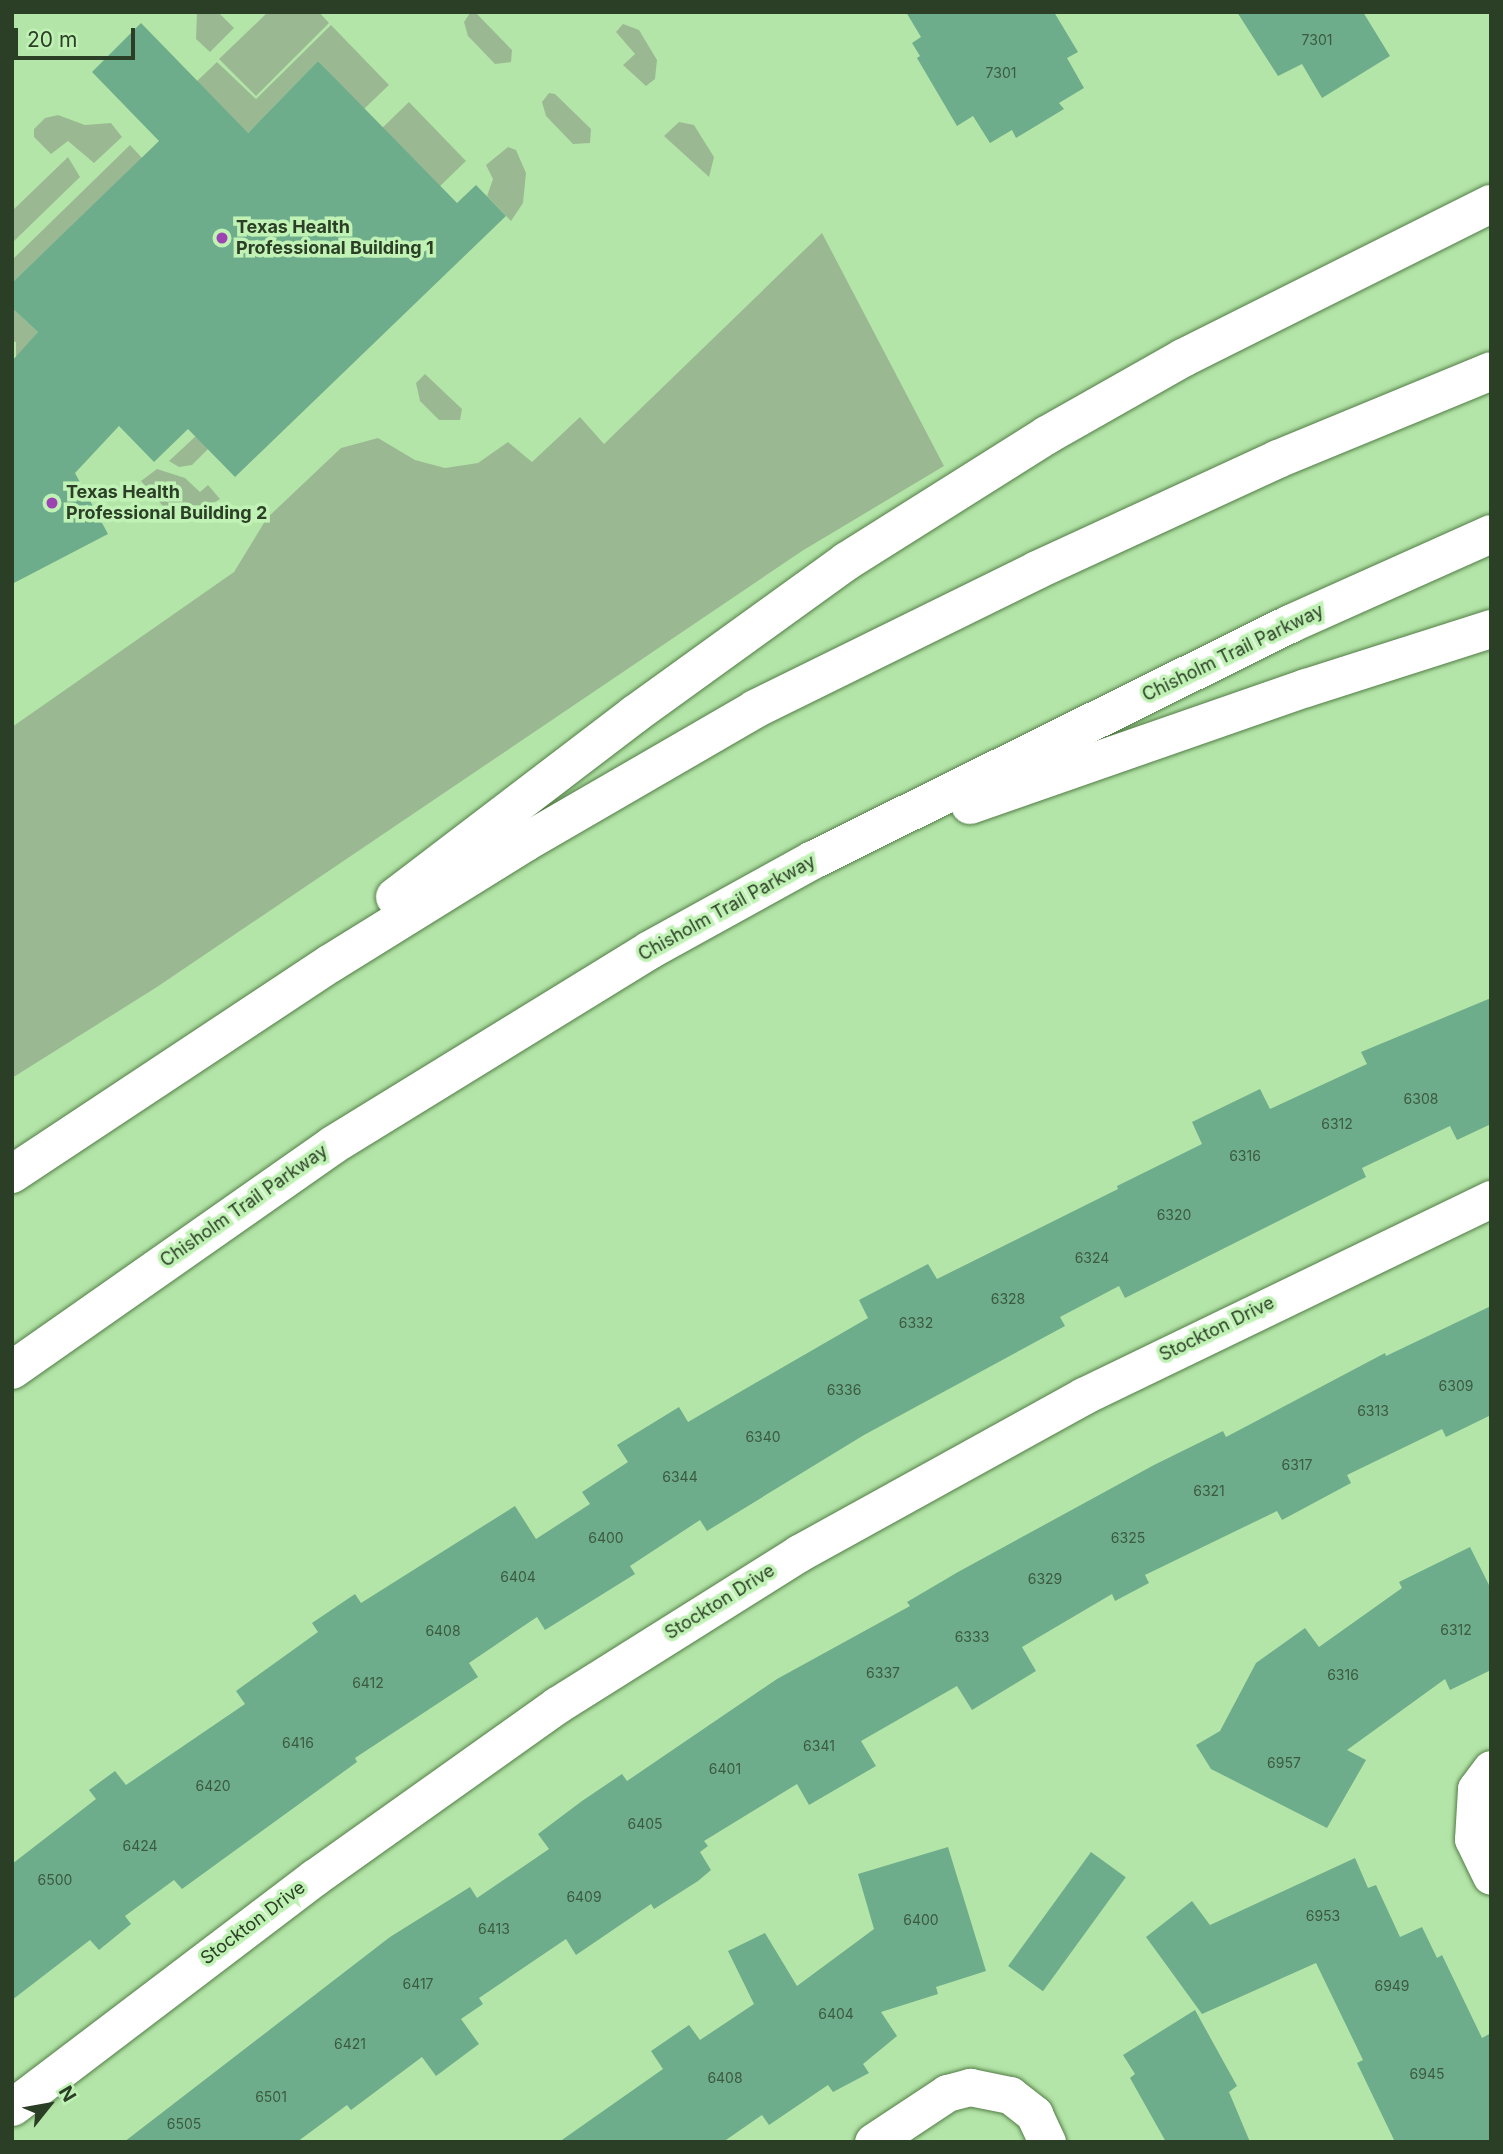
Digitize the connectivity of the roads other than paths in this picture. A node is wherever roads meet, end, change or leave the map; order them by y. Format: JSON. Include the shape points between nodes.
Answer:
{"nodes":[{"id":1,"x":1491,"y":204,"type":"edge"},
{"id":2,"x":1491,"y":371,"type":"edge"},
{"id":3,"x":1491,"y":534,"type":"edge"},
{"id":4,"x":1491,"y":629,"type":"edge"},
{"id":5,"x":813,"y":860,"type":"junction"},
{"id":6,"x":208,"y":1040,"type":"junction"},
{"id":7,"x":12,"y":1174,"type":"edge"},
{"id":8,"x":1491,"y":1199,"type":"edge"},
{"id":9,"x":12,"y":1370,"type":"edge"},
{"id":10,"x":1491,"y":1769,"type":"edge"},
{"id":11,"x":1491,"y":1876,"type":"edge"},
{"id":12,"x":12,"y":2107,"type":"edge"},
{"id":13,"x":873,"y":2142,"type":"edge"},
{"id":14,"x":1047,"y":2142,"type":"edge"}],
"edges":[{"from":1,"to":6,"type":"highway","via":[[1184,358],[1046,435],[847,561],[635,714]]},
{"from":2,"to":6,"type":"highway","via":[[1240,477],[1037,570],[755,709],[526,842]]},
{"from":3,"to":5,"type":"highway","name":"Chisholm Trail Parkway","via":[[1290,624]]},
{"from":4,"to":5,"type":"highway","via":[[1306,688]]},
{"from":5,"to":9,"type":"highway","name":"Chisholm Trail Parkway","via":[[638,957],[345,1137]]},
{"from":6,"to":7,"type":"highway"},
{"from":8,"to":12,"type":"street","name":"Stockton Drive","via":[[1083,1395],[799,1553],[546,1713],[315,1877]]},
{"from":10,"to":11,"type":"street","via":[[1476,1788],[1472,1839]]},
{"from":13,"to":14,"type":"street","via":[[947,2093],[984,2088],[1010,2095],[1034,2114]]}]}
